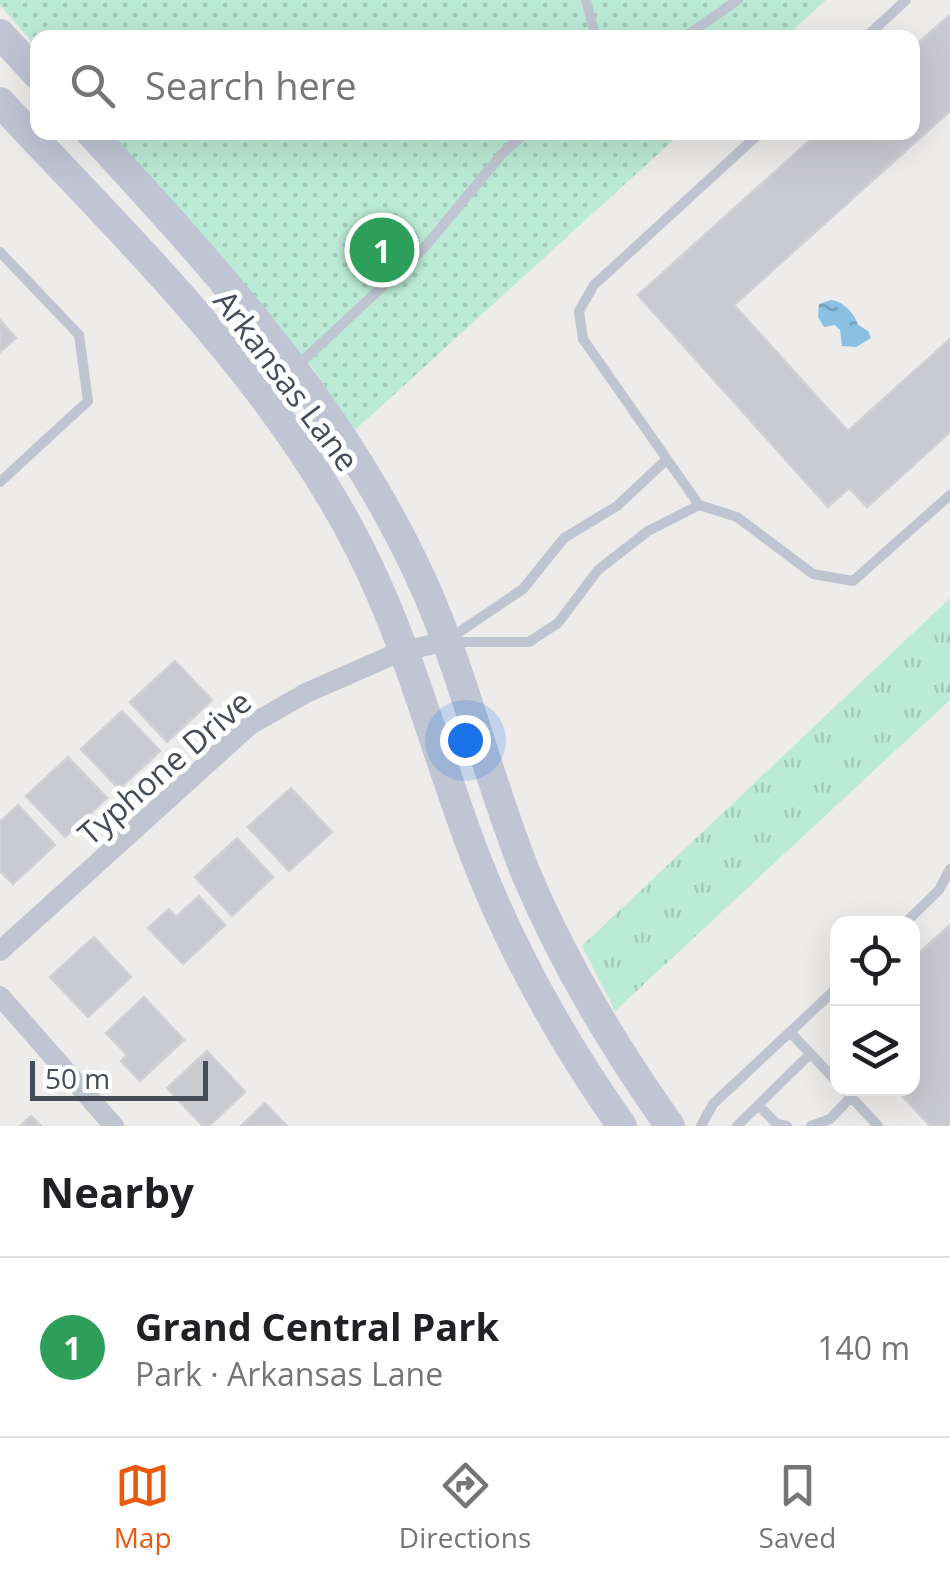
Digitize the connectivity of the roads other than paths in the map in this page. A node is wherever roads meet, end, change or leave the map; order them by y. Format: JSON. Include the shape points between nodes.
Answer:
{"nodes":[{"id":1,"x":586,"y":0,"type":"edge"},
{"id":2,"x":738,"y":0,"type":"edge"},
{"id":3,"x":906,"y":0,"type":"edge"},
{"id":4,"x":594,"y":30,"type":"edge"},
{"id":5,"x":695,"y":30,"type":"edge"},
{"id":6,"x":874,"y":30,"type":"edge"},
{"id":7,"x":0,"y":34,"type":"edge"},
{"id":8,"x":30,"y":66,"type":"edge"},
{"id":9,"x":0,"y":102,"type":"edge"},
{"id":10,"x":30,"y":134,"type":"edge"},
{"id":11,"x":35,"y":140,"type":"edge"},
{"id":12,"x":97,"y":140,"type":"edge"},
{"id":13,"x":517,"y":140,"type":"edge"},
{"id":14,"x":751,"y":140,"type":"edge"},
{"id":15,"x":0,"y":252,"type":"edge"},
{"id":16,"x":295,"y":369,"type":"junction"},
{"id":17,"x":666,"y":461,"type":"junction"},
{"id":18,"x":0,"y":482,"type":"edge"},
{"id":19,"x":950,"y":495,"type":"edge"},
{"id":20,"x":700,"y":505,"type":"junction"},
{"id":21,"x":444,"y":642,"type":"junction"},
{"id":22,"x":402,"y":651,"type":"junction"},
{"id":23,"x":950,"y":869,"type":"edge"},
{"id":24,"x":912,"y":916,"type":"edge"},
{"id":25,"x":0,"y":952,"type":"edge"},
{"id":26,"x":830,"y":994,"type":"edge"},
{"id":27,"x":0,"y":996,"type":"edge"},
{"id":28,"x":790,"y":1032,"type":"junction"},
{"id":29,"x":810,"y":1054,"type":"junction"},
{"id":30,"x":830,"y":1075,"type":"edge"},
{"id":31,"x":845,"y":1096,"type":"edge"},
{"id":32,"x":850,"y":1096,"type":"edge"},
{"id":33,"x":759,"y":1106,"type":"junction"},
{"id":34,"x":114,"y":1126,"type":"edge"},
{"id":35,"x":622,"y":1126,"type":"edge"},
{"id":36,"x":670,"y":1126,"type":"edge"},
{"id":37,"x":701,"y":1126,"type":"edge"},
{"id":38,"x":737,"y":1126,"type":"edge"},
{"id":39,"x":787,"y":1126,"type":"edge"},
{"id":40,"x":810,"y":1126,"type":"edge"},
{"id":41,"x":878,"y":1126,"type":"edge"}],
"edges":[{"from":1,"to":4,"type":"lane"},
{"from":2,"to":5,"type":"lane"},
{"from":3,"to":6,"type":"lane"},
{"from":7,"to":8,"type":"main road"},
{"from":9,"to":10,"type":"main road","name":"Arkansas Lane"},
{"from":11,"to":22,"type":"main road","name":"Arkansas Lane","via":[[204,322],[309,458],[360,548]]},
{"from":12,"to":16,"type":"main road","name":"Arkansas Lane"},
{"from":13,"to":16,"type":"lane","via":[[424,248]]},
{"from":14,"to":17,"type":"lane","via":[[594,285],[579,311],[584,338]]},
{"from":15,"to":18,"type":"lane","via":[[79,335],[88,401]]},
{"from":16,"to":21,"type":"main road","name":"Arkansas Lane","via":[[390,515]]},
{"from":17,"to":20,"type":"lane"},
{"from":17,"to":21,"type":"lane","via":[[617,506],[564,538],[523,589]]},
{"from":19,"to":20,"type":"lane","via":[[853,580],[813,574],[737,517]]},
{"from":20,"to":21,"type":"lane","via":[[648,531],[598,570],[558,623],[529,642]]},
{"from":21,"to":22,"type":"street","name":"Typhone Drive"},
{"from":21,"to":36,"type":"main road","name":"Arkansas Lane","via":[[526,873],[562,953],[619,1054]]},
{"from":22,"to":25,"type":"street","name":"Typhone Drive","via":[[250,725]]},
{"from":22,"to":35,"type":"main road","name":"Arkansas Lane","via":[[478,863],[539,996]]},
{"from":23,"to":24,"type":"lane"},
{"from":26,"to":28,"type":"lane"},
{"from":27,"to":34,"type":"street"},
{"from":28,"to":29,"type":"lane"},
{"from":28,"to":37,"type":"lane","via":[[713,1104]]},
{"from":29,"to":30,"type":"lane"},
{"from":29,"to":33,"type":"lane"},
{"from":31,"to":40,"type":"lane","via":[[830,1118]]},
{"from":32,"to":41,"type":"lane"},
{"from":33,"to":38,"type":"lane"},
{"from":33,"to":39,"type":"lane"}]}
